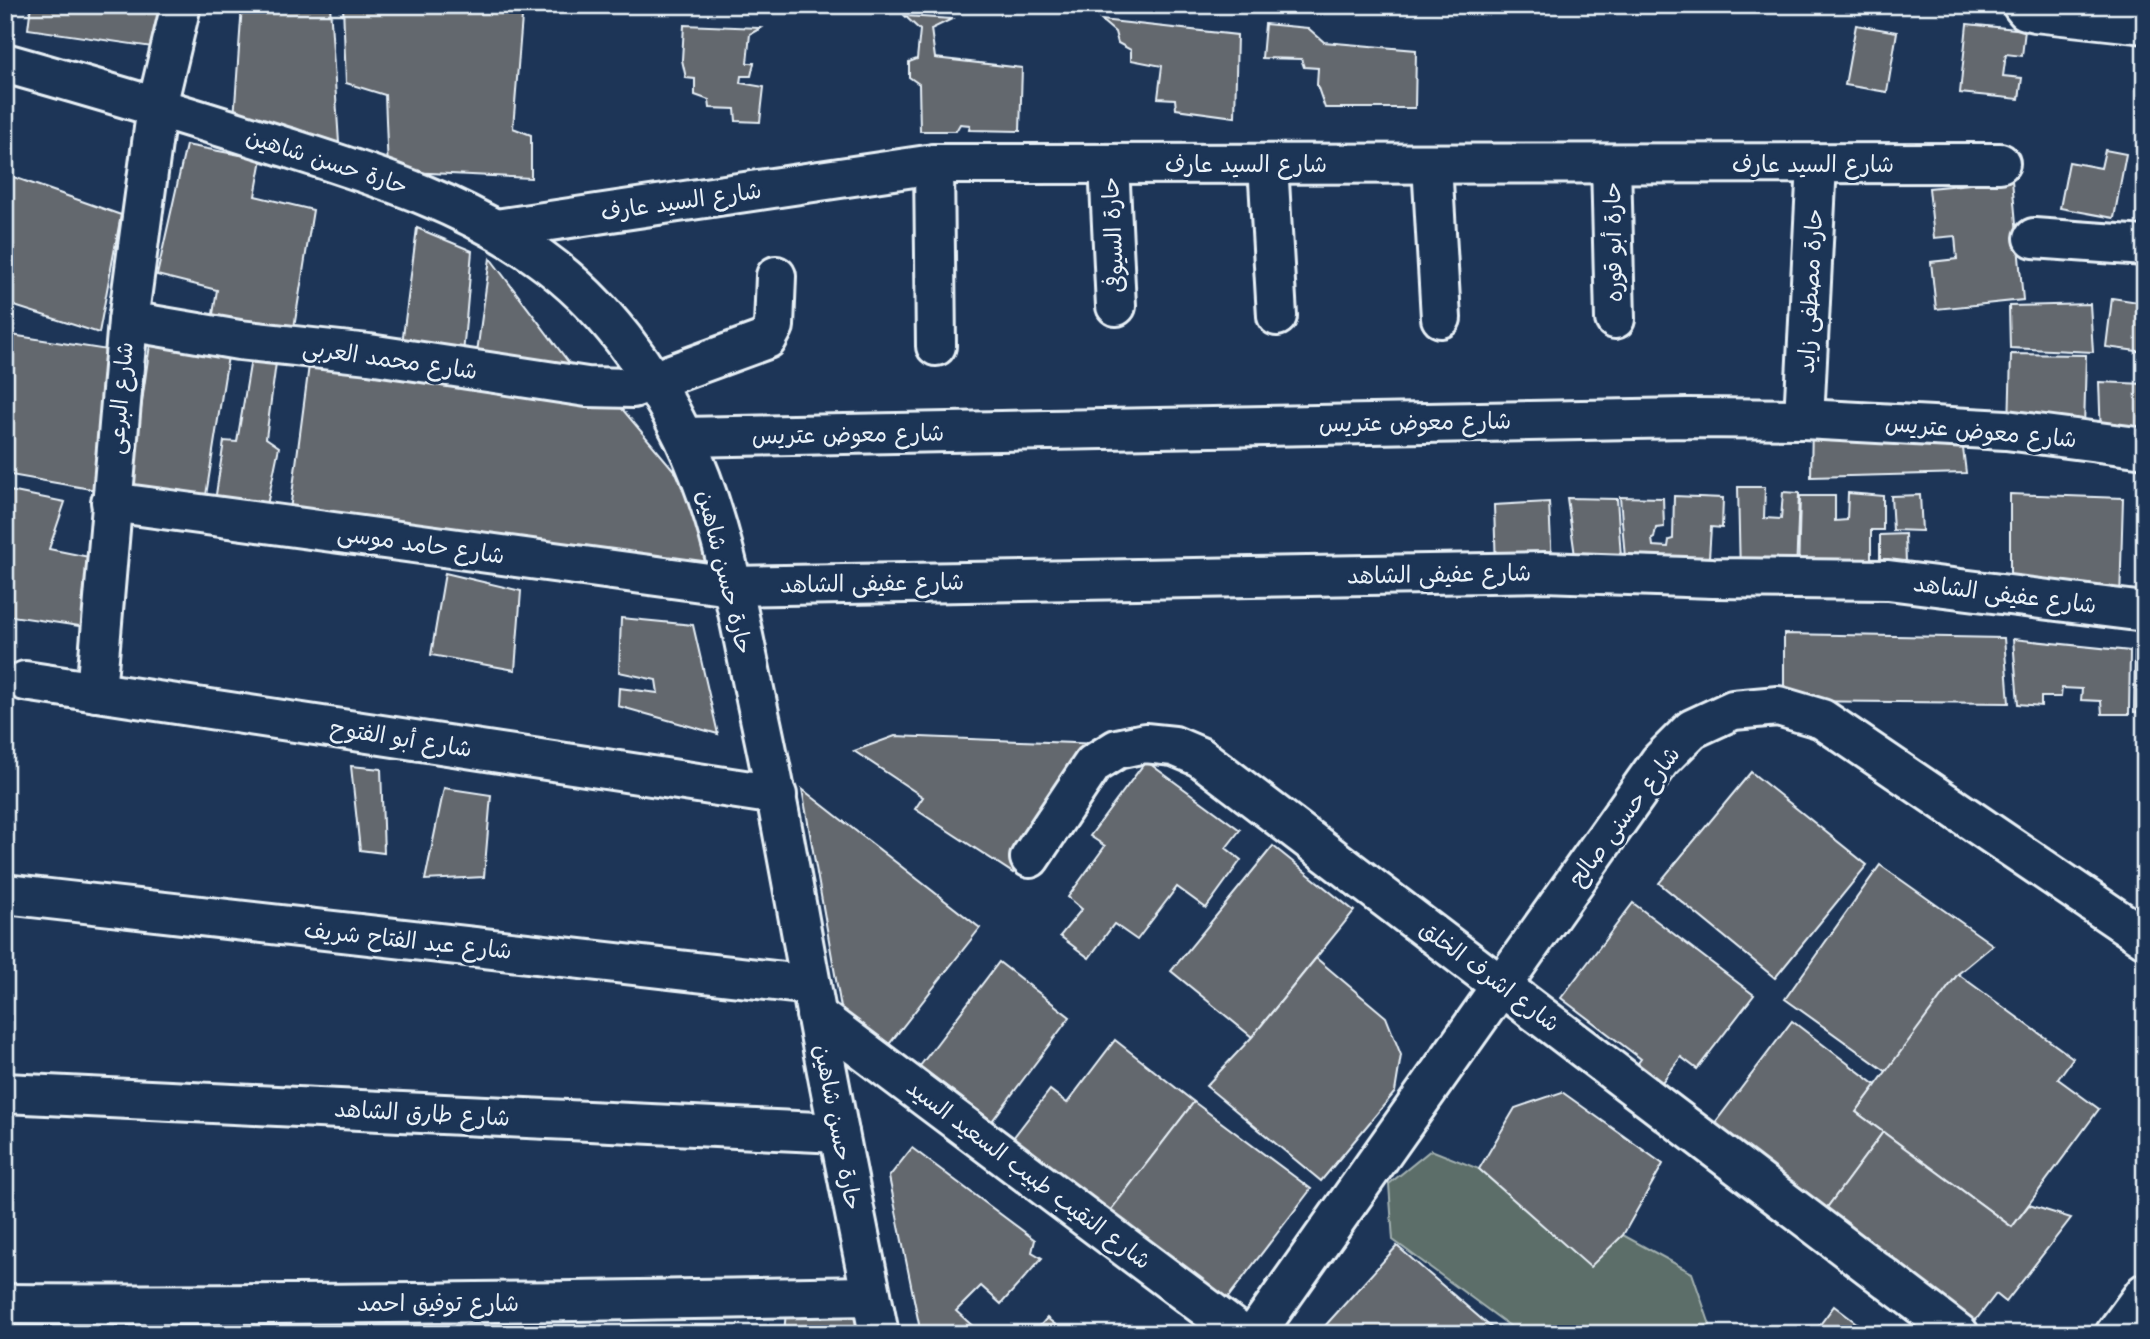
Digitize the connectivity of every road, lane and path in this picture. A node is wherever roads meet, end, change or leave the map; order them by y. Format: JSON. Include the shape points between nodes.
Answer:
{"nodes":[{"id":1,"x":181,"y":5,"type":"edge"},
{"id":2,"x":2022,"y":5,"type":"edge"},
{"id":3,"x":2145,"y":24,"type":"edge"},
{"id":4,"x":5,"y":62,"type":"edge"},
{"id":5,"x":157,"y":106,"type":"junction"},
{"id":6,"x":1816,"y":163,"type":"junction"},
{"id":7,"x":2000,"y":163,"type":"dead end"},
{"id":8,"x":934,"y":164,"type":"junction"},
{"id":9,"x":1109,"y":164,"type":"junction"},
{"id":10,"x":1268,"y":164,"type":"junction"},
{"id":11,"x":1432,"y":164,"type":"junction"},
{"id":12,"x":1611,"y":164,"type":"junction"},
{"id":13,"x":496,"y":229,"type":"junction"},
{"id":14,"x":2034,"y":239,"type":"dead end"},
{"id":15,"x":2145,"y":246,"type":"edge"},
{"id":16,"x":776,"y":276,"type":"dead end"},
{"id":17,"x":1116,"y":306,"type":"dead end"},
{"id":18,"x":1278,"y":316,"type":"dead end"},
{"id":19,"x":1441,"y":318,"type":"dead end"},
{"id":20,"x":1615,"y":319,"type":"dead end"},
{"id":21,"x":128,"y":321,"type":"junction"},
{"id":22,"x":936,"y":346,"type":"dead end"},
{"id":23,"x":653,"y":381,"type":"junction"},
{"id":24,"x":1804,"y":419,"type":"junction"},
{"id":25,"x":684,"y":437,"type":"junction"},
{"id":26,"x":2145,"y":448,"type":"edge"},
{"id":27,"x":111,"y":502,"type":"junction"},
{"id":28,"x":731,"y":586,"type":"junction"},
{"id":29,"x":2145,"y":612,"type":"edge"},
{"id":30,"x":26,"y":681,"type":"dead end"},
{"id":31,"x":96,"y":692,"type":"junction"},
{"id":32,"x":777,"y":795,"type":"junction"},
{"id":33,"x":1030,"y":858,"type":"dead end"},
{"id":34,"x":5,"y":894,"type":"edge"},
{"id":35,"x":2145,"y":938,"type":"edge"},
{"id":36,"x":1501,"y":984,"type":"junction"},
{"id":37,"x":813,"y":1000,"type":"junction"},
{"id":38,"x":5,"y":1093,"type":"edge"},
{"id":39,"x":839,"y":1133,"type":"junction"},
{"id":40,"x":2145,"y":1293,"type":"edge"},
{"id":41,"x":871,"y":1296,"type":"junction"},
{"id":42,"x":5,"y":1304,"type":"edge"},
{"id":43,"x":879,"y":1334,"type":"edge"},
{"id":44,"x":1241,"y":1334,"type":"edge"},
{"id":45,"x":1255,"y":1334,"type":"edge"},
{"id":46,"x":1959,"y":1334,"type":"edge"},
{"id":47,"x":2115,"y":1334,"type":"edge"}],
"edges":[{"from":1,"to":5,"type":"street","name":"شارع البرعى"},
{"from":2,"to":3,"type":"street","via":[[2035,12]]},
{"from":4,"to":5,"type":"street","name":"حارة حسن شاهين"},
{"from":5,"to":13,"type":"street","name":"حارة حسن شاهين","via":[[417,190]]},
{"from":5,"to":21,"type":"street","name":"شارع البرعى"},
{"from":6,"to":7,"type":"street","name":"شارع السيد عارف"},
{"from":6,"to":12,"type":"street","name":"شارع السيد عارف"},
{"from":6,"to":24,"type":"street","name":"حارة مصطفى زايد"},
{"from":8,"to":9,"type":"street","name":"شارع السيد عارف"},
{"from":8,"to":13,"type":"street","name":"شارع السيد عارف"},
{"from":8,"to":22,"type":"street"},
{"from":9,"to":10,"type":"street","name":"شارع السيد عارف"},
{"from":9,"to":17,"type":"street","name":"حارة السيوفى"},
{"from":10,"to":11,"type":"street","name":"شارع السيد عارف"},
{"from":10,"to":18,"type":"street"},
{"from":11,"to":12,"type":"street","name":"شارع السيد عارف"},
{"from":11,"to":19,"type":"street"},
{"from":12,"to":20,"type":"street","name":"حارة أبو قوره"},
{"from":13,"to":23,"type":"street","name":"حارة حسن شاهين","via":[[542,259],[584,295]]},
{"from":14,"to":15,"type":"street"},
{"from":16,"to":23,"type":"street","name":"شارع محمد العربى","via":[[774,326],[767,339]]},
{"from":21,"to":23,"type":"street","name":"شارع محمد العربى","via":[[587,387],[633,388]]},
{"from":21,"to":27,"type":"street","name":"شارع البرعى"},
{"from":23,"to":25,"type":"street","name":"حارة حسن شاهين"},
{"from":24,"to":25,"type":"street","name":"شارع معوض عتريس","via":[[1571,419]]},
{"from":24,"to":26,"type":"street","name":"شارع معوض عتريس","via":[[2006,430]]},
{"from":25,"to":28,"type":"street","name":"حارة حسن شاهين","via":[[719,532]]},
{"from":27,"to":28,"type":"street","name":"شارع حامد موسى"},
{"from":27,"to":31,"type":"street","name":"شارع البرعى"},
{"from":28,"to":29,"type":"street","name":"شارع عفيفى الشاهد","via":[[1544,572],[1888,580]]},
{"from":28,"to":32,"type":"street","name":"حارة حسن شاهين"},
{"from":30,"to":31,"type":"street","name":"شارع أبو الفتوح"},
{"from":31,"to":32,"type":"street","name":"شارع أبو الفتوح"},
{"from":32,"to":37,"type":"street","name":"حارة حسن شاهين"},
{"from":33,"to":36,"type":"street","name":"شارع اشرف الخلق","via":[[1093,764],[1117,749],[1145,743],[1174,746],[1200,757]]},
{"from":34,"to":37,"type":"street","name":"شارع عبد الفتاح شريف"},
{"from":35,"to":36,"type":"street","name":"شارع حسنى صالح","via":[[1822,719],[1778,706],[1733,710],[1692,729],[1660,761]]},
{"from":36,"to":45,"type":"street","name":"شارع حسنى صالح"},
{"from":36,"to":46,"type":"street","name":"شارع اشرف الخلق"},
{"from":37,"to":39,"type":"street","name":"حارة حسن شاهين"},
{"from":37,"to":44,"type":"street","name":"شارع النقيب طبيب السعيد السيد"},
{"from":38,"to":39,"type":"street","name":"شارع طارق الشاهد"},
{"from":39,"to":41,"type":"street","name":"حارة حسن شاهين"},
{"from":40,"to":47,"type":"street"},
{"from":41,"to":42,"type":"street","name":"شارع توفيق احمد","via":[[496,1303]]},
{"from":41,"to":43,"type":"street","name":"حارة حسن شاهين"}]}
